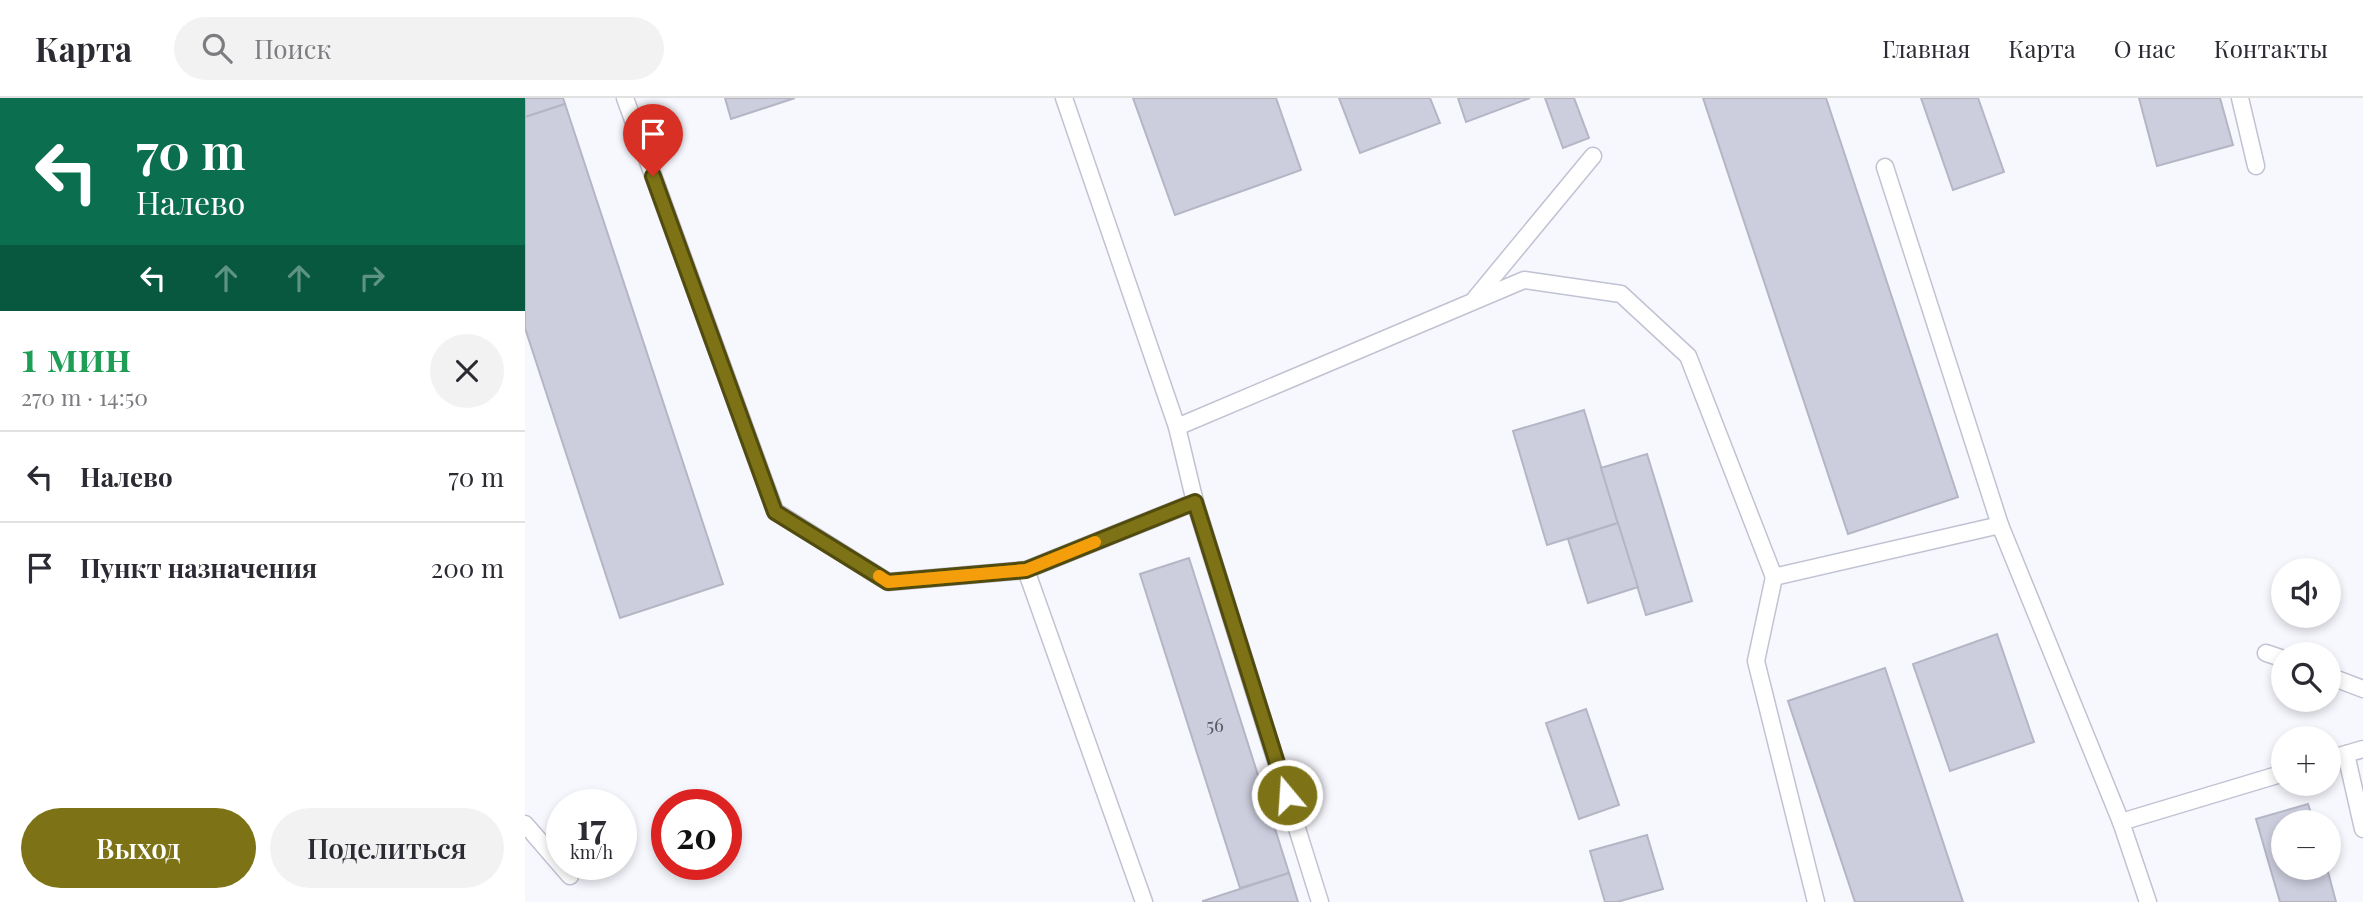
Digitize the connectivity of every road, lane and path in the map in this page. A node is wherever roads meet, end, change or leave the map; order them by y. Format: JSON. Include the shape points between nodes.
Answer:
{"nodes":[{"id":1,"x":625,"y":98,"type":"edge"},
{"id":2,"x":1064,"y":98,"type":"edge"},
{"id":3,"x":2241,"y":98,"type":"edge"},
{"id":4,"x":1594,"y":156,"type":"dead end"},
{"id":5,"x":2256,"y":166,"type":"dead end"},
{"id":6,"x":1885,"y":167,"type":"dead end"},
{"id":7,"x":1472,"y":302,"type":"junction"},
{"id":8,"x":1177,"y":427,"type":"junction"},
{"id":9,"x":1195,"y":502,"type":"junction"},
{"id":10,"x":2000,"y":526,"type":"junction"},
{"id":11,"x":1026,"y":570,"type":"junction"},
{"id":12,"x":1774,"y":577,"type":"junction"},
{"id":13,"x":2266,"y":653,"type":"dead end"},
{"id":14,"x":2271,"y":655,"type":"edge"},
{"id":15,"x":2341,"y":681,"type":"edge"},
{"id":16,"x":2363,"y":689,"type":"edge"},
{"id":17,"x":2363,"y":749,"type":"edge"},
{"id":18,"x":2346,"y":754,"type":"junction"},
{"id":19,"x":2341,"y":756,"type":"edge"},
{"id":20,"x":2271,"y":777,"type":"edge"},
{"id":21,"x":2121,"y":822,"type":"junction"},
{"id":22,"x":525,"y":824,"type":"edge"},
{"id":23,"x":2363,"y":829,"type":"edge"},
{"id":24,"x":546,"y":848,"type":"edge"},
{"id":25,"x":1144,"y":902,"type":"edge"},
{"id":26,"x":1321,"y":902,"type":"edge"},
{"id":27,"x":1816,"y":902,"type":"edge"},
{"id":28,"x":2148,"y":902,"type":"edge"}],
"edges":[{"from":1,"to":11,"type":"lane","via":[[775,512],[888,582]]},
{"from":2,"to":8,"type":"lane"},
{"from":3,"to":5,"type":"lane"},
{"from":4,"to":7,"type":"lane"},
{"from":6,"to":10,"type":"lane"},
{"from":7,"to":8,"type":"lane"},
{"from":7,"to":12,"type":"lane","via":[[1524,280],[1621,294],[1688,356]]},
{"from":8,"to":9,"type":"lane"},
{"from":9,"to":11,"type":"lane"},
{"from":9,"to":26,"type":"lane"},
{"from":10,"to":12,"type":"lane"},
{"from":10,"to":21,"type":"lane"},
{"from":11,"to":25,"type":"lane"},
{"from":12,"to":27,"type":"lane","via":[[1756,661]]},
{"from":13,"to":14,"type":"lane"},
{"from":15,"to":16,"type":"lane"},
{"from":17,"to":18,"type":"lane"},
{"from":18,"to":19,"type":"lane"},
{"from":18,"to":23,"type":"lane"},
{"from":20,"to":21,"type":"lane"},
{"from":21,"to":28,"type":"lane"},
{"from":22,"to":24,"type":"lane"}]}
